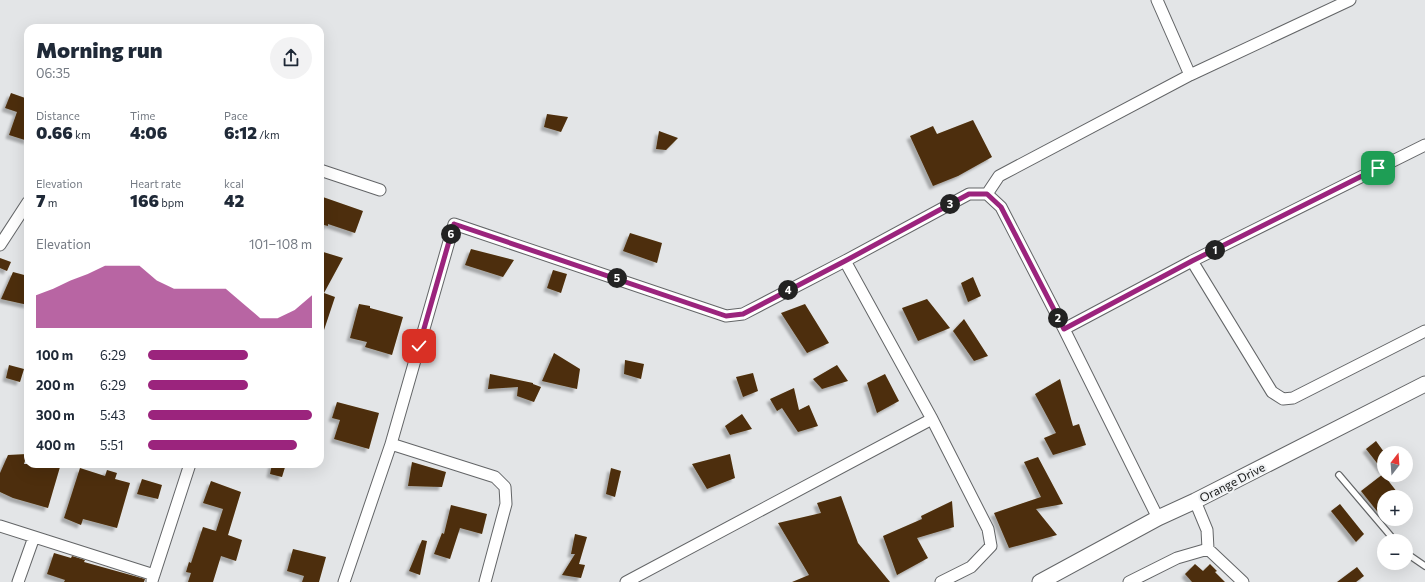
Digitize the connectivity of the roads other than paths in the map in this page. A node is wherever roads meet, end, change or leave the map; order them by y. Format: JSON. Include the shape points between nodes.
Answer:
{"nodes":[{"id":1,"x":1157,"y":0,"type":"edge"},
{"id":2,"x":1350,"y":0,"type":"edge"},
{"id":3,"x":1190,"y":76,"type":"junction"},
{"id":4,"x":1425,"y":145,"type":"edge"},
{"id":5,"x":324,"y":171,"type":"edge"},
{"id":6,"x":380,"y":190,"type":"dead end"},
{"id":7,"x":987,"y":194,"type":"junction"},
{"id":8,"x":24,"y":208,"type":"edge"},
{"id":9,"x":0,"y":245,"type":"edge"},
{"id":10,"x":845,"y":261,"type":"junction"},
{"id":11,"x":1192,"y":261,"type":"junction"},
{"id":12,"x":1064,"y":329,"type":"junction"},
{"id":13,"x":1425,"y":332,"type":"edge"},
{"id":14,"x":1425,"y":384,"type":"edge"},
{"id":15,"x":932,"y":419,"type":"junction"},
{"id":16,"x":390,"y":444,"type":"junction"},
{"id":17,"x":189,"y":468,"type":"edge"},
{"id":18,"x":1340,"y":475,"type":"dead end"},
{"id":19,"x":1195,"y":501,"type":"junction"},
{"id":20,"x":1158,"y":518,"type":"junction"},
{"id":21,"x":0,"y":526,"type":"edge"},
{"id":22,"x":1388,"y":534,"type":"edge"},
{"id":23,"x":34,"y":537,"type":"junction"},
{"id":24,"x":1208,"y":549,"type":"junction"},
{"id":25,"x":1413,"y":558,"type":"edge"},
{"id":26,"x":1425,"y":566,"type":"edge"},
{"id":27,"x":153,"y":578,"type":"edge"},
{"id":28,"x":18,"y":582,"type":"edge"},
{"id":29,"x":344,"y":582,"type":"edge"},
{"id":30,"x":485,"y":582,"type":"edge"},
{"id":31,"x":626,"y":582,"type":"edge"},
{"id":32,"x":941,"y":582,"type":"edge"},
{"id":33,"x":1040,"y":582,"type":"edge"},
{"id":34,"x":1129,"y":582,"type":"edge"},
{"id":35,"x":1243,"y":582,"type":"edge"}],
"edges":[{"from":1,"to":3,"type":"street"},
{"from":2,"to":3,"type":"street"},
{"from":3,"to":7,"type":"street","via":[[999,176]]},
{"from":4,"to":11,"type":"street"},
{"from":5,"to":6,"type":"street"},
{"from":7,"to":10,"type":"street","via":[[969,194]]},
{"from":7,"to":12,"type":"street","via":[[1001,207]]},
{"from":8,"to":9,"type":"street"},
{"from":10,"to":15,"type":"street"},
{"from":10,"to":16,"type":"street","via":[[743,314],[726,316],[454,224]]},
{"from":11,"to":12,"type":"street"},
{"from":11,"to":13,"type":"street","via":[[1272,392],[1283,399],[1293,398]]},
{"from":12,"to":20,"type":"street"},
{"from":14,"to":19,"type":"street","name":"Orange Drive"},
{"from":15,"to":31,"type":"street"},
{"from":15,"to":32,"type":"street","via":[[988,529],[991,546],[971,567]]},
{"from":16,"to":29,"type":"street"},
{"from":16,"to":30,"type":"street","via":[[495,477],[505,487],[506,504]]},
{"from":17,"to":27,"type":"street"},
{"from":18,"to":22,"type":"lane"},
{"from":19,"to":20,"type":"street","name":"Orange Drive"},
{"from":19,"to":24,"type":"street","via":[[1206,530]]},
{"from":20,"to":33,"type":"street","name":"Orange Drive"},
{"from":21,"to":23,"type":"street"},
{"from":23,"to":27,"type":"street"},
{"from":23,"to":28,"type":"street"},
{"from":24,"to":34,"type":"street","via":[[1177,558]]},
{"from":24,"to":35,"type":"street"},
{"from":25,"to":26,"type":"lane"}]}
